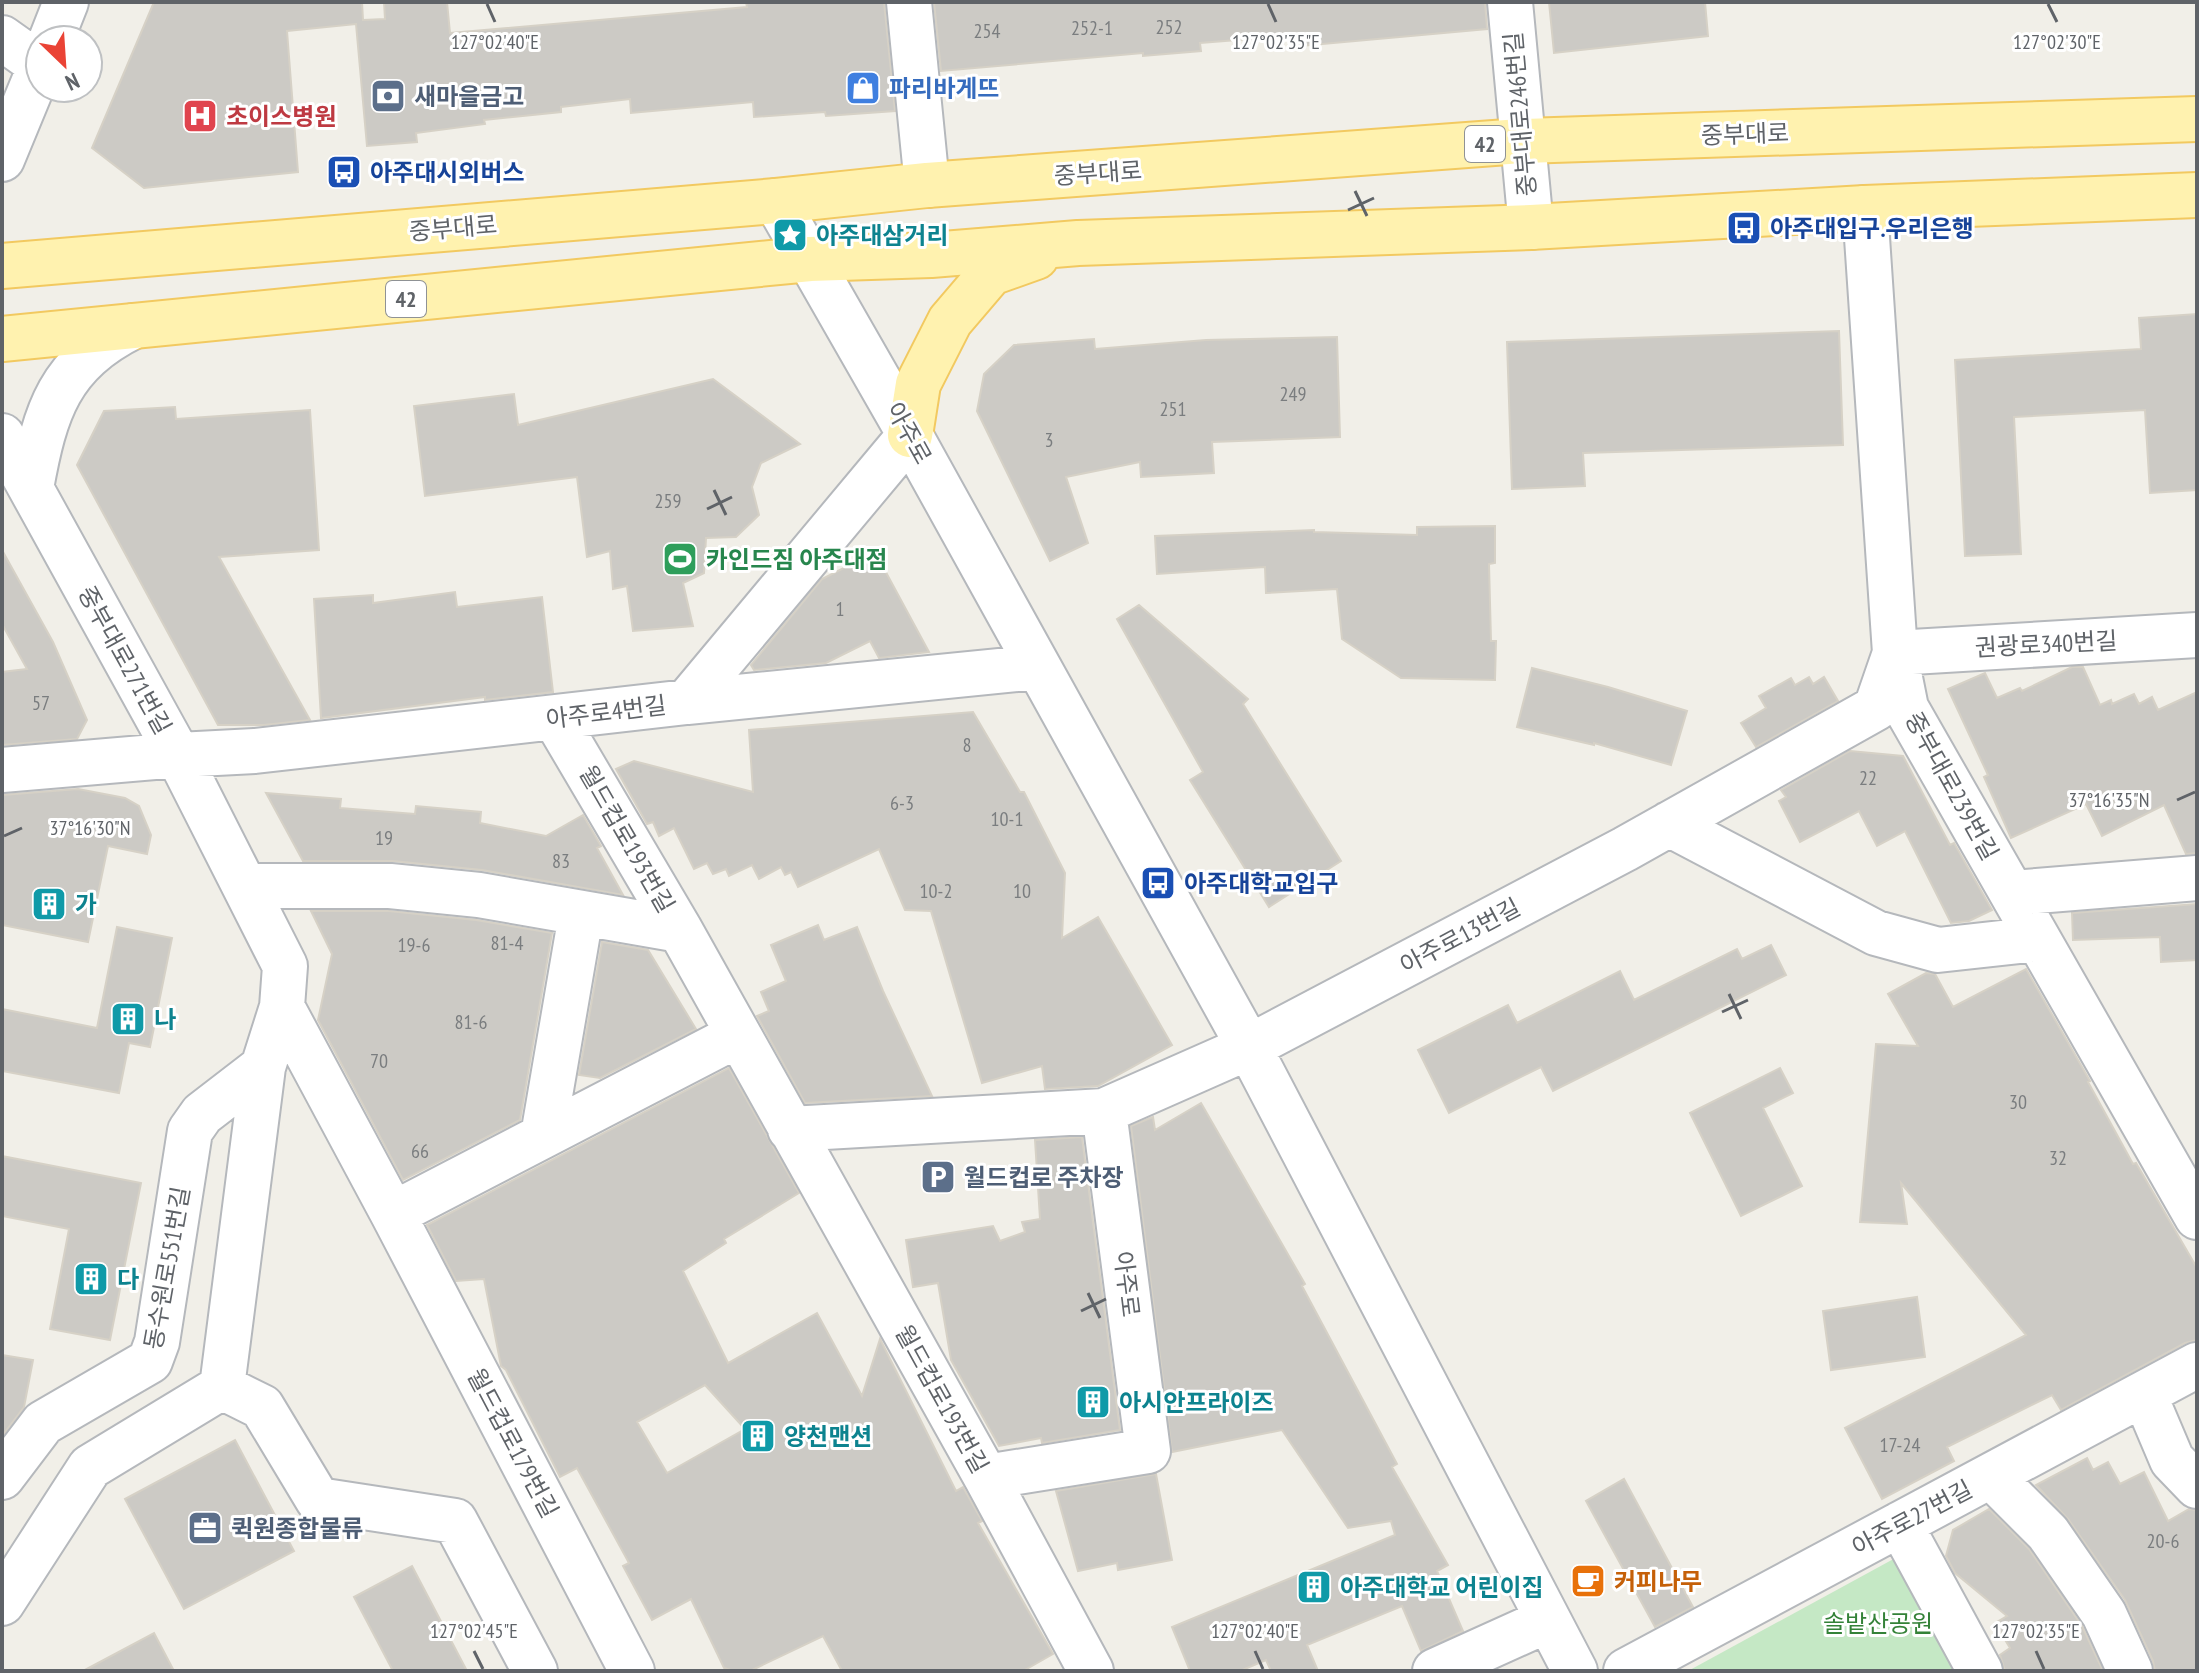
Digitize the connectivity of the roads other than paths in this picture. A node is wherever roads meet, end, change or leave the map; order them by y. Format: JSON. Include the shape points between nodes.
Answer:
{"nodes":[{"id":1,"x":66,"y":2,"type":"edge"},
{"id":2,"x":909,"y":2,"type":"edge"},
{"id":3,"x":1510,"y":2,"type":"edge"},
{"id":4,"x":57,"y":24,"type":"edge"},
{"id":5,"x":2,"y":38,"type":"edge"},
{"id":6,"x":24,"y":54,"type":"edge"},
{"id":7,"x":24,"y":104,"type":"edge"},
{"id":8,"x":2197,"y":119,"type":"edge"},
{"id":9,"x":1521,"y":141,"type":"junction"},
{"id":10,"x":2,"y":159,"type":"edge"},
{"id":11,"x":927,"y":185,"type":"junction"},
{"id":12,"x":2197,"y":195,"type":"edge"},
{"id":13,"x":776,"y":201,"type":"junction"},
{"id":14,"x":1865,"y":208,"type":"junction"},
{"id":15,"x":1531,"y":227,"type":"junction"},
{"id":16,"x":1078,"y":243,"type":"junction"},
{"id":17,"x":810,"y":259,"type":"junction"},
{"id":18,"x":2,"y":266,"type":"edge"},
{"id":19,"x":134,"y":326,"type":"junction"},
{"id":20,"x":2,"y":339,"type":"edge"},
{"id":21,"x":910,"y":435,"type":"junction"},
{"id":22,"x":2,"y":436,"type":"edge"},
{"id":23,"x":31,"y":488,"type":"junction"},
{"id":24,"x":2197,"y":635,"type":"edge"},
{"id":25,"x":1895,"y":653,"type":"junction"},
{"id":26,"x":1038,"y":667,"type":"junction"},
{"id":27,"x":687,"y":702,"type":"junction"},
{"id":28,"x":555,"y":718,"type":"junction"},
{"id":29,"x":178,"y":755,"type":"junction"},
{"id":30,"x":2,"y":770,"type":"edge"},
{"id":31,"x":1669,"y":824,"type":"junction"},
{"id":32,"x":2197,"y":878,"type":"edge"},
{"id":33,"x":245,"y":886,"type":"junction"},
{"id":34,"x":2012,"y":893,"type":"junction"},
{"id":35,"x":581,"y":915,"type":"junction"},
{"id":36,"x":680,"y":930,"type":"junction"},
{"id":37,"x":2038,"y":939,"type":"junction"},
{"id":38,"x":282,"y":1007,"type":"junction"},
{"id":39,"x":738,"y":1035,"type":"junction"},
{"id":40,"x":1249,"y":1047,"type":"junction"},
{"id":41,"x":263,"y":1067,"type":"junction"},
{"id":42,"x":1104,"y":1111,"type":"junction"},
{"id":43,"x":790,"y":1129,"type":"junction"},
{"id":44,"x":543,"y":1136,"type":"junction"},
{"id":45,"x":393,"y":1214,"type":"junction"},
{"id":46,"x":2197,"y":1217,"type":"edge"},
{"id":47,"x":2197,"y":1365,"type":"edge"},
{"id":48,"x":222,"y":1387,"type":"junction"},
{"id":49,"x":2144,"y":1394,"type":"junction"},
{"id":50,"x":1991,"y":1476,"type":"junction"},
{"id":51,"x":2,"y":1477,"type":"edge"},
{"id":52,"x":986,"y":1477,"type":"junction"},
{"id":53,"x":2197,"y":1486,"type":"edge"},
{"id":54,"x":1900,"y":1524,"type":"junction"},
{"id":55,"x":2,"y":1603,"type":"edge"},
{"id":56,"x":1548,"y":1620,"type":"junction"},
{"id":57,"x":535,"y":1671,"type":"edge"},
{"id":58,"x":632,"y":1671,"type":"edge"},
{"id":59,"x":1091,"y":1671,"type":"edge"},
{"id":60,"x":1435,"y":1671,"type":"edge"},
{"id":61,"x":1575,"y":1671,"type":"edge"},
{"id":62,"x":1626,"y":1671,"type":"edge"},
{"id":63,"x":1980,"y":1671,"type":"edge"},
{"id":64,"x":2130,"y":1671,"type":"edge"}],
"edges":[{"from":1,"to":4,"type":"street"},
{"from":2,"to":11,"type":"street"},
{"from":3,"to":9,"type":"street","name":"중부대로246번길"},
{"from":5,"to":6,"type":"street"},
{"from":7,"to":10,"type":"street"},
{"from":8,"to":9,"type":"main road","name":"중부대로","number":"42"},
{"from":9,"to":11,"type":"main road","name":"중부대로","number":"42"},
{"from":9,"to":15,"type":"street","name":"중부대로246번길"},
{"from":11,"to":13,"type":"main road","name":"중부대로","number":"42"},
{"from":12,"to":14,"type":"main road","number":"42"},
{"from":13,"to":17,"type":"street","name":"아주로"},
{"from":13,"to":18,"type":"main road","name":"중부대로","number":"42"},
{"from":14,"to":15,"type":"main road","number":"42"},
{"from":14,"to":25,"type":"street","name":"중부대로239번길"},
{"from":15,"to":16,"type":"main road","number":"42"},
{"from":16,"to":17,"type":"main road","number":"42"},
{"from":16,"to":21,"type":"main road","via":[[991,273],[950,321],[918,384]]},
{"from":17,"to":19,"type":"main road","number":"42"},
{"from":17,"to":21,"type":"street","name":"아주로"},
{"from":19,"to":20,"type":"main road","number":"42"},
{"from":19,"to":23,"type":"street","via":[[92,349],[54,401],[40,434]]},
{"from":21,"to":26,"type":"street","name":"아주로"},
{"from":21,"to":27,"type":"street","name":"아주로4번길"},
{"from":22,"to":23,"type":"street","name":"중부대로271번길"},
{"from":23,"to":29,"type":"street","name":"중부대로271번길"},
{"from":24,"to":25,"type":"street","name":"권광로340번길"},
{"from":25,"to":31,"type":"street","name":"아주로13번길","via":[[1876,708]]},
{"from":25,"to":34,"type":"street","name":"중부대로239번길","via":[[1906,708]]},
{"from":26,"to":27,"type":"street"},
{"from":26,"to":40,"type":"street","name":"아주로"},
{"from":27,"to":28,"type":"street","name":"아주로4번길"},
{"from":28,"to":29,"type":"street","name":"아주로4번길"},
{"from":28,"to":36,"type":"street","name":"월드컵로193번길"},
{"from":29,"to":30,"type":"street","name":"아주로4번길"},
{"from":29,"to":33,"type":"street","name":"중부대로271번길"},
{"from":31,"to":37,"type":"street","via":[[1876,933],[1938,950]]},
{"from":31,"to":40,"type":"street","name":"아주로13번길"},
{"from":32,"to":34,"type":"street"},
{"from":33,"to":35,"type":"street","via":[[390,886],[479,895]]},
{"from":33,"to":38,"type":"street","name":"중부대로271번길","via":[[285,966]]},
{"from":34,"to":37,"type":"street","name":"중부대로239번길"},
{"from":35,"to":36,"type":"street"},
{"from":35,"to":44,"type":"street"},
{"from":36,"to":39,"type":"street","name":"월드컵로193번길"},
{"from":37,"to":46,"type":"street","name":"중부대로239번길"},
{"from":38,"to":41,"type":"street","name":"중부대로271번길"},
{"from":38,"to":45,"type":"street","name":"월드컵로179번길"},
{"from":39,"to":43,"type":"street","name":"월드컵로193번길"},
{"from":39,"to":44,"type":"street"},
{"from":40,"to":42,"type":"street"},
{"from":40,"to":56,"type":"street","name":"아주로"},
{"from":41,"to":48,"type":"street","name":"중부대로271번길"},
{"from":41,"to":51,"type":"street","name":"동수원로551번길","via":[[202,1114],[190,1131],[150,1361],[43,1423]]},
{"from":42,"to":43,"type":"street"},
{"from":42,"to":52,"type":"street","name":"아주로","via":[[1148,1451]]},
{"from":43,"to":52,"type":"street","name":"월드컵로193번길"},
{"from":44,"to":45,"type":"street"},
{"from":45,"to":58,"type":"street","name":"월드컵로179번길"},
{"from":47,"to":49,"type":"street","name":"아주로27번길"},
{"from":48,"to":55,"type":"street","via":[[90,1467]]},
{"from":48,"to":57,"type":"street","via":[[262,1407],[318,1500],[455,1521]]},
{"from":49,"to":50,"type":"street","name":"아주로27번길"},
{"from":49,"to":53,"type":"street","via":[[2172,1460]]},
{"from":50,"to":54,"type":"street","name":"아주로27번길"},
{"from":50,"to":64,"type":"street","via":[[2048,1533],[2104,1614]]},
{"from":52,"to":59,"type":"street","name":"월드컵로193번길"},
{"from":54,"to":62,"type":"street","name":"아주로27번길"},
{"from":54,"to":63,"type":"street"},
{"from":56,"to":60,"type":"street"},
{"from":56,"to":61,"type":"street","name":"아주로"}]}
